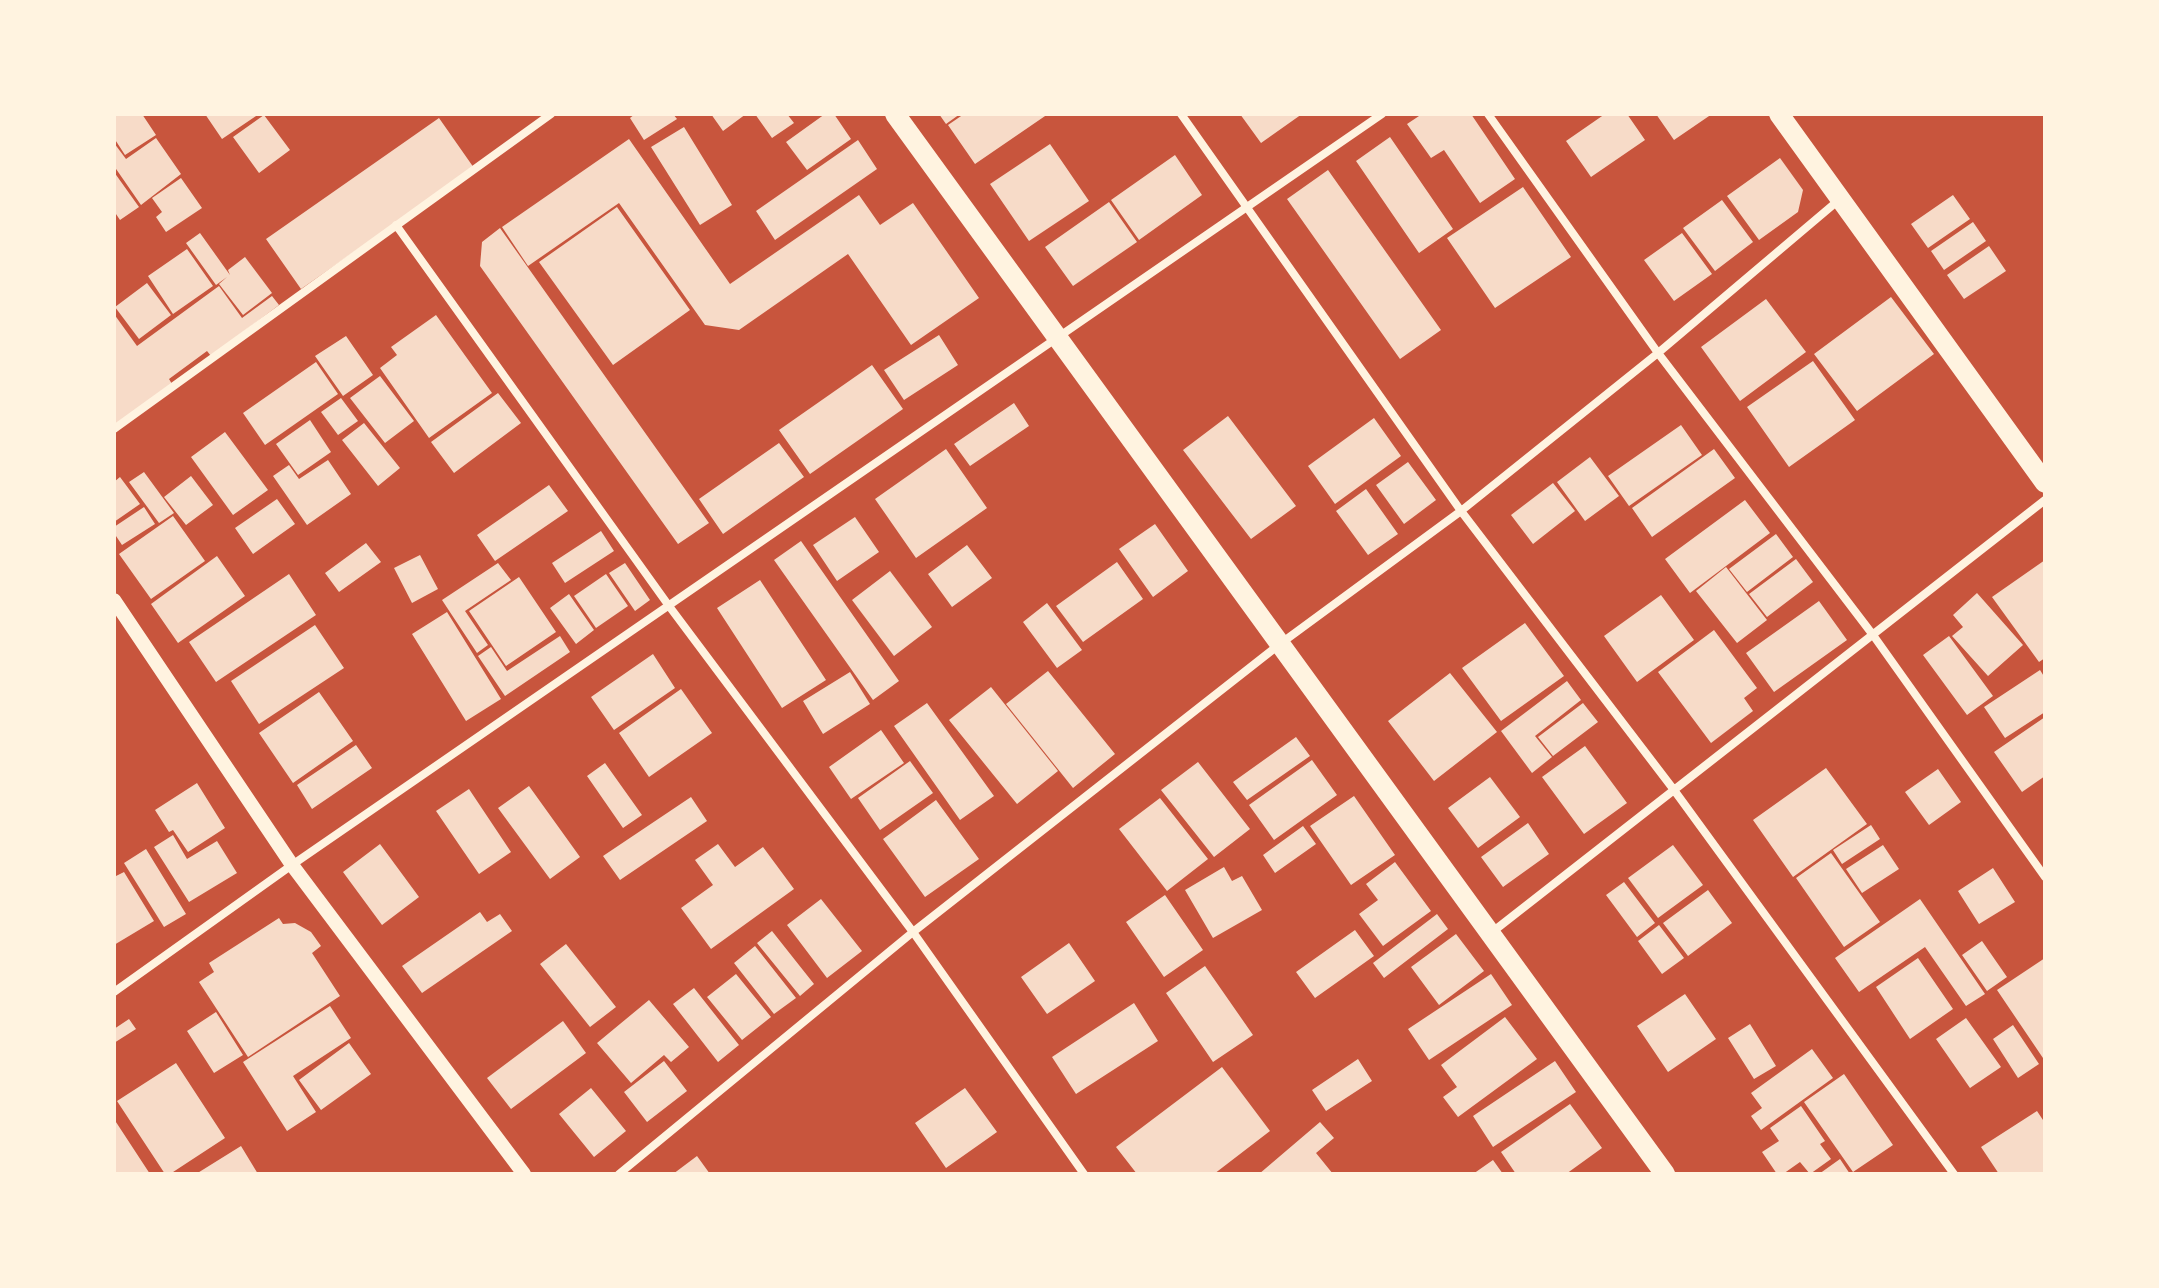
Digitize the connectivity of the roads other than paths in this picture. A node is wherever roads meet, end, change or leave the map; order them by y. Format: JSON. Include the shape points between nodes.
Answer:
{"nodes":[{"id":1,"x":551,"y":114,"type":"edge"},
{"id":2,"x":895,"y":114,"type":"edge"},
{"id":3,"x":1181,"y":114,"type":"edge"},
{"id":4,"x":1382,"y":114,"type":"edge"},
{"id":5,"x":1488,"y":114,"type":"edge"},
{"id":6,"x":1779,"y":114,"type":"edge"},
{"id":7,"x":1840,"y":198,"type":"junction"},
{"id":8,"x":1247,"y":209,"type":"junction"},
{"id":9,"x":396,"y":225,"type":"junction"},
{"id":10,"x":1055,"y":337,"type":"junction"},
{"id":11,"x":1658,"y":353,"type":"junction"},
{"id":12,"x":114,"y":429,"type":"edge"},
{"id":13,"x":2045,"y":483,"type":"edge"},
{"id":14,"x":2045,"y":500,"type":"edge"},
{"id":15,"x":1461,"y":511,"type":"junction"},
{"id":16,"x":114,"y":600,"type":"edge"},
{"id":17,"x":669,"y":606,"type":"junction"},
{"id":18,"x":1873,"y":635,"type":"junction"},
{"id":19,"x":1280,"y":644,"type":"junction"},
{"id":20,"x":1674,"y":790,"type":"junction"},
{"id":21,"x":292,"y":865,"type":"junction"},
{"id":22,"x":2045,"y":877,"type":"edge"},
{"id":23,"x":913,"y":932,"type":"junction"},
{"id":24,"x":1490,"y":934,"type":"junction"},
{"id":25,"x":114,"y":992,"type":"edge"},
{"id":26,"x":524,"y":1174,"type":"edge"},
{"id":27,"x":619,"y":1174,"type":"edge"},
{"id":28,"x":1084,"y":1174,"type":"edge"},
{"id":29,"x":1665,"y":1174,"type":"edge"},
{"id":30,"x":1954,"y":1174,"type":"edge"}],
"edges":[{"from":1,"to":9,"type":"street"},
{"from":2,"to":10,"type":"main road"},
{"from":3,"to":8,"type":"street"},
{"from":4,"to":8,"type":"street"},
{"from":5,"to":11,"type":"street"},
{"from":6,"to":7,"type":"main road"},
{"from":7,"to":11,"type":"street"},
{"from":7,"to":13,"type":"main road"},
{"from":8,"to":10,"type":"street"},
{"from":8,"to":15,"type":"street"},
{"from":9,"to":12,"type":"street"},
{"from":9,"to":17,"type":"street"},
{"from":10,"to":17,"type":"street"},
{"from":10,"to":19,"type":"main road"},
{"from":11,"to":15,"type":"street"},
{"from":11,"to":18,"type":"street"},
{"from":14,"to":18,"type":"street"},
{"from":15,"to":19,"type":"street"},
{"from":15,"to":20,"type":"street"},
{"from":16,"to":21,"type":"street"},
{"from":17,"to":21,"type":"street"},
{"from":17,"to":23,"type":"street"},
{"from":18,"to":20,"type":"street"},
{"from":18,"to":22,"type":"street"},
{"from":19,"to":23,"type":"street"},
{"from":19,"to":24,"type":"main road"},
{"from":20,"to":24,"type":"street"},
{"from":20,"to":30,"type":"street"},
{"from":21,"to":25,"type":"street"},
{"from":21,"to":26,"type":"street"},
{"from":23,"to":27,"type":"street"},
{"from":23,"to":28,"type":"street"},
{"from":24,"to":29,"type":"main road"}]}
